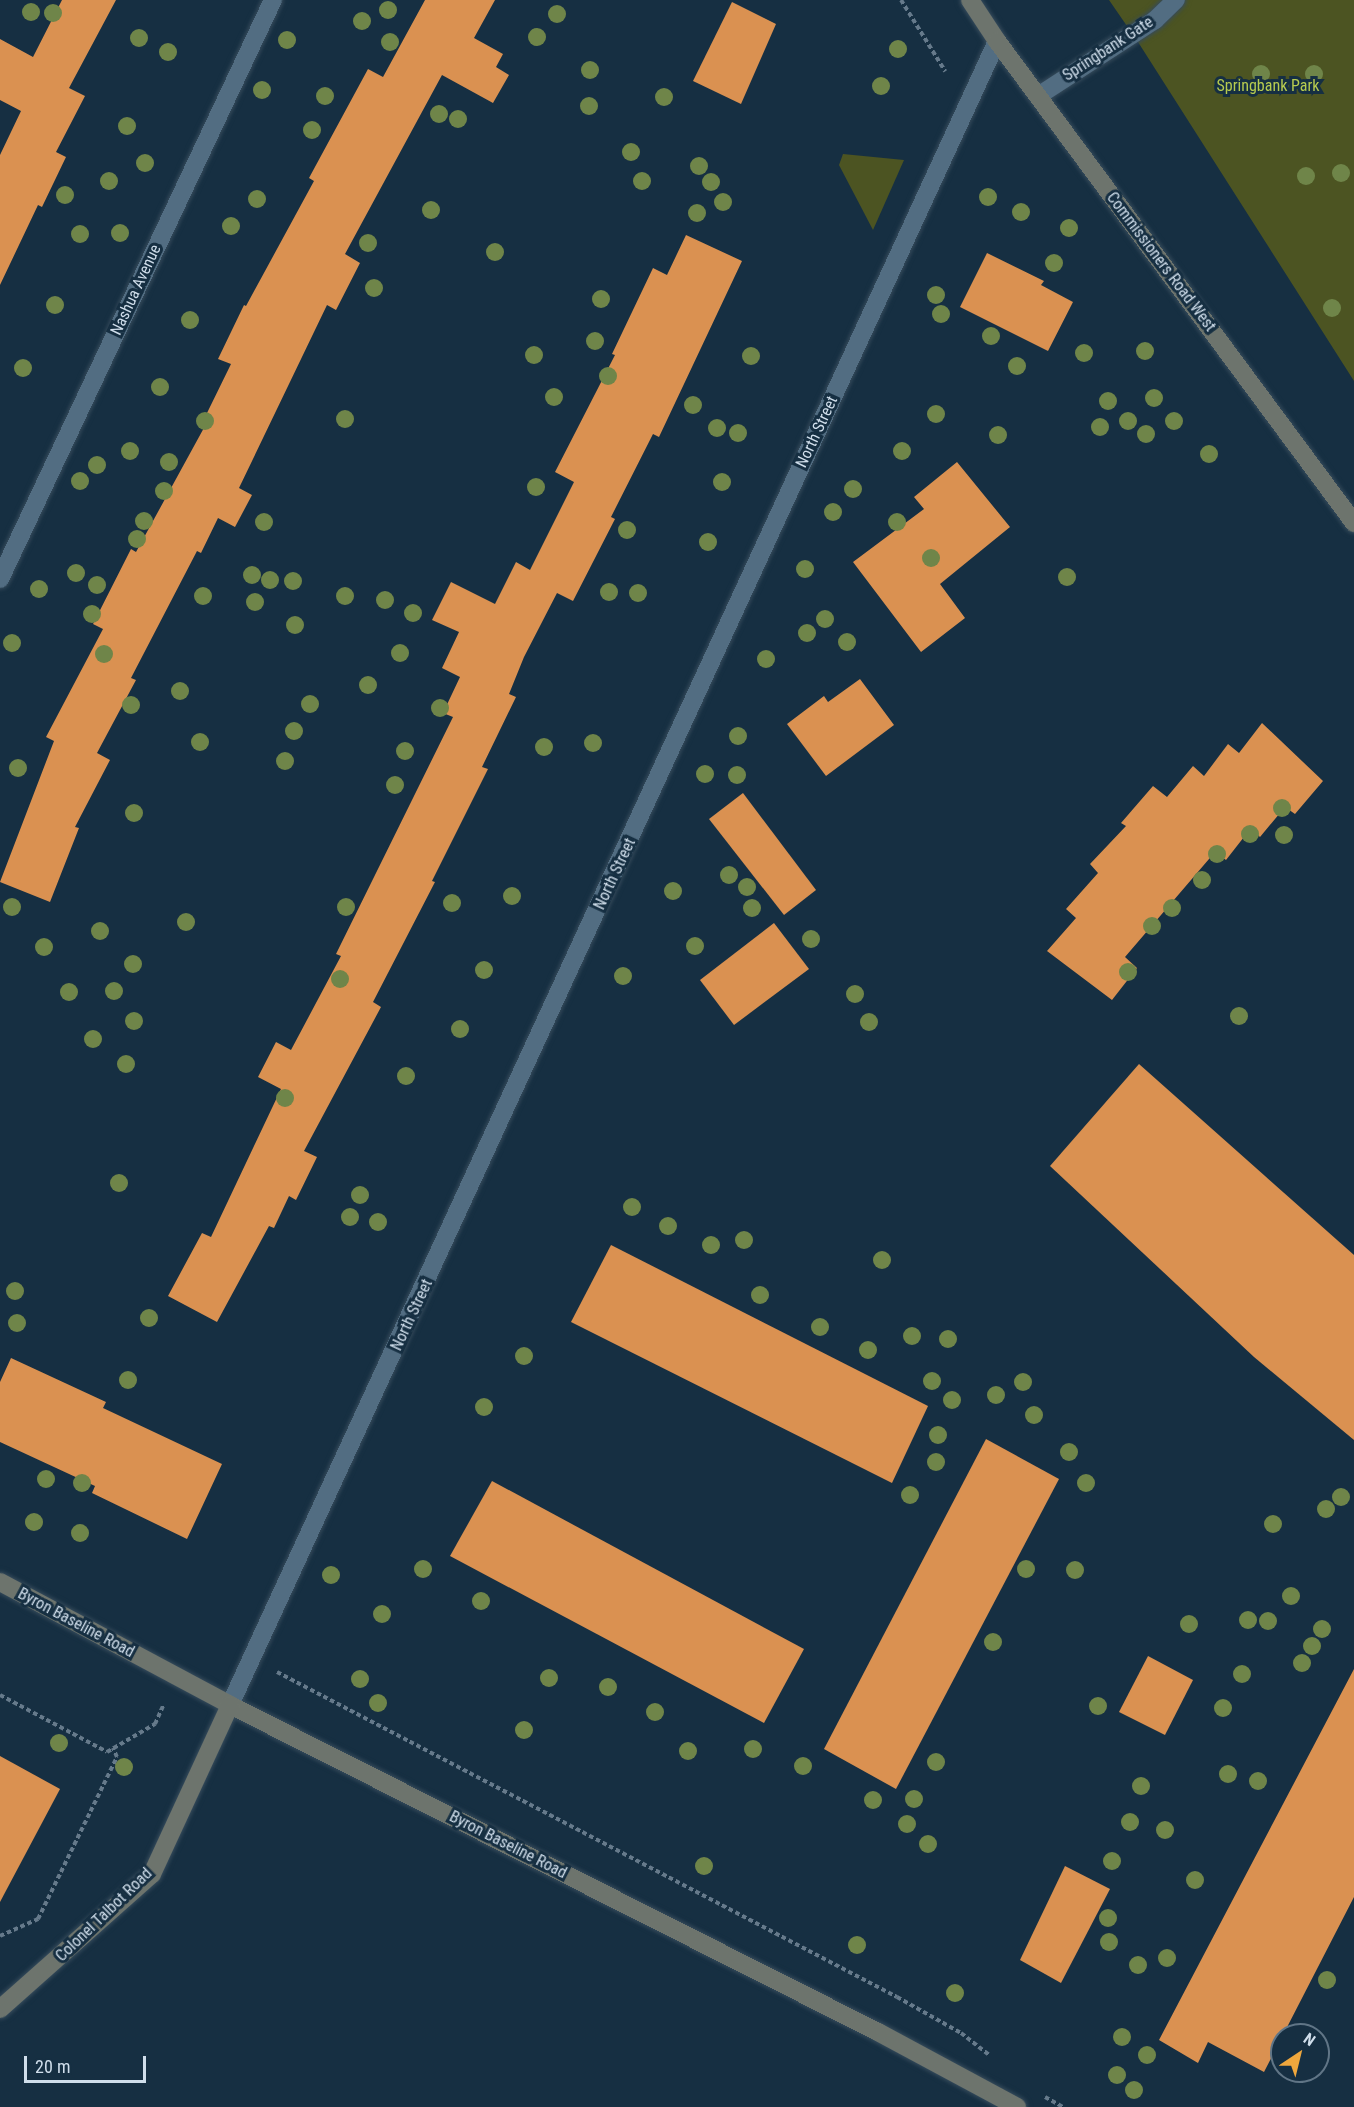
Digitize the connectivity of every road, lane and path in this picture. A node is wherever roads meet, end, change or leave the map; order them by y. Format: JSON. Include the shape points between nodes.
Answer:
{"nodes":[{"id":1,"x":273,"y":0,"type":"edge"},
{"id":2,"x":901,"y":0,"type":"edge"},
{"id":3,"x":970,"y":0,"type":"edge"},
{"id":4,"x":1176,"y":0,"type":"edge"},
{"id":5,"x":997,"y":41,"type":"junction"},
{"id":6,"x":945,"y":71,"type":"dead end"},
{"id":7,"x":1038,"y":96,"type":"junction"},
{"id":8,"x":1354,"y":523,"type":"edge"},
{"id":9,"x":0,"y":579,"type":"edge"},
{"id":10,"x":0,"y":1582,"type":"edge"},
{"id":11,"x":253,"y":1660,"type":"junction"},
{"id":12,"x":176,"y":1676,"type":"junction"},
{"id":13,"x":0,"y":1695,"type":"edge"},
{"id":14,"x":230,"y":1705,"type":"junction"},
{"id":15,"x":113,"y":1748,"type":"junction"},
{"id":16,"x":0,"y":1936,"type":"edge"},
{"id":17,"x":897,"y":1997,"type":"dead end"},
{"id":18,"x":0,"y":2009,"type":"edge"},
{"id":19,"x":1017,"y":2107,"type":"edge"}],
"edges":[{"from":1,"to":9,"type":"street","name":"Nashua Avenue"},
{"from":2,"to":6,"type":"path"},
{"from":3,"to":5,"type":"main road","name":"Commissioners Road West"},
{"from":4,"to":7,"type":"street","name":"Springbank Gate","via":[[1155,20]]},
{"from":5,"to":7,"type":"main road","name":"Commissioners Road West"},
{"from":5,"to":11,"type":"street","name":"North Street"},
{"from":7,"to":8,"type":"main road","name":"Commissioners Road West"},
{"from":10,"to":12,"type":"main road","name":"Byron Baseline Road"},
{"from":11,"to":14,"type":"street","name":"North Street"},
{"from":11,"to":17,"type":"path"},
{"from":12,"to":14,"type":"main road","name":"Byron Baseline Road"},
{"from":12,"to":15,"type":"path","via":[[155,1724]]},
{"from":13,"to":15,"type":"path","via":[[107,1752]]},
{"from":14,"to":18,"type":"main road","name":"Colonel Talbot Road","via":[[152,1874]]},
{"from":14,"to":19,"type":"main road","name":"Byron Baseline Road","via":[[878,2032]]},
{"from":15,"to":16,"type":"path","via":[[117,1757],[38,1919]]}]}
